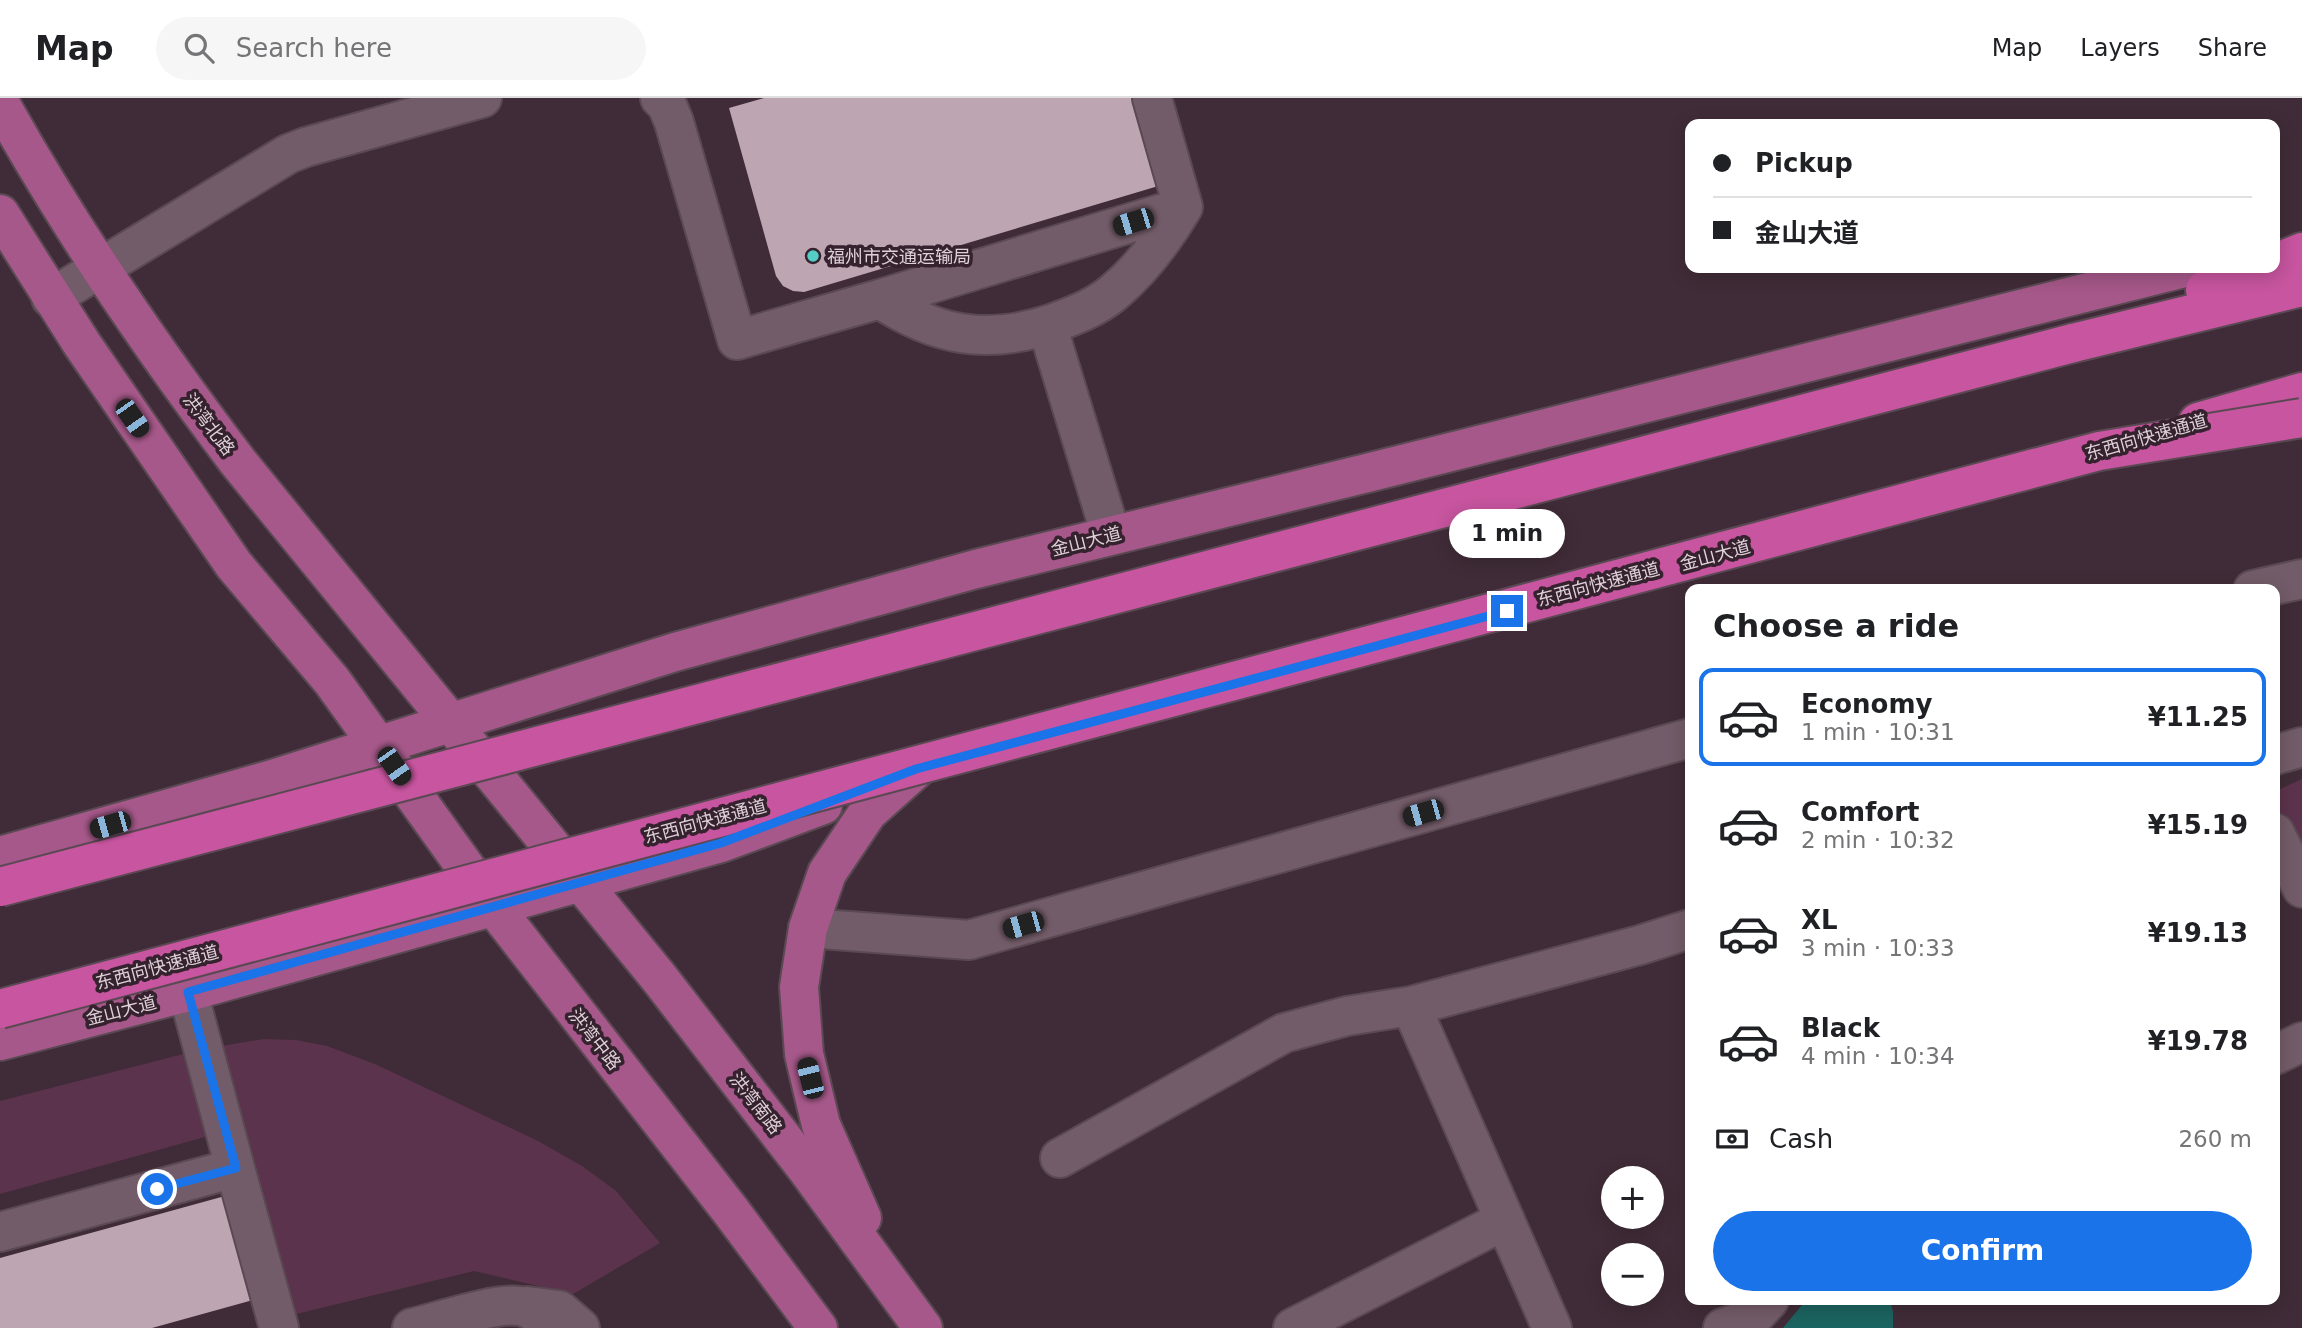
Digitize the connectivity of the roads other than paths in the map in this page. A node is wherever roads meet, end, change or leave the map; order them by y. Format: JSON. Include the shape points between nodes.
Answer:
{"nodes":[{"id":1,"x":482,"y":98,"type":"edge"},
{"id":2,"x":660,"y":98,"type":"edge"},
{"id":3,"x":1152,"y":98,"type":"edge"},
{"id":4,"x":0,"y":103,"type":"edge"},
{"id":5,"x":1183,"y":206,"type":"junction"},
{"id":6,"x":0,"y":215,"type":"edge"},
{"id":7,"x":2302,"y":243,"type":"edge"},
{"id":8,"x":2280,"y":247,"type":"edge"},
{"id":9,"x":2302,"y":252,"type":"edge"},
{"id":10,"x":2280,"y":261,"type":"edge"},
{"id":11,"x":100,"y":268,"type":"junction"},
{"id":12,"x":2164,"y":273,"type":"edge"},
{"id":13,"x":2249,"y":273,"type":"edge"},
{"id":14,"x":2302,"y":287,"type":"edge"},
{"id":15,"x":51,"y":298,"type":"junction"},
{"id":16,"x":880,"y":299,"type":"junction"},
{"id":17,"x":1047,"y":325,"type":"junction"},
{"id":18,"x":2073,"y":343,"type":"junction"},
{"id":19,"x":2302,"y":392,"type":"edge"},
{"id":20,"x":2302,"y":397,"type":"edge"},
{"id":21,"x":2302,"y":418,"type":"edge"},
{"id":22,"x":2099,"y":451,"type":"junction"},
{"id":23,"x":1111,"y":535,"type":"junction"},
{"id":24,"x":2302,"y":579,"type":"edge"},
{"id":25,"x":2280,"y":584,"type":"edge"},
{"id":26,"x":452,"y":723,"type":"junction"},
{"id":27,"x":1685,"y":739,"type":"edge"},
{"id":28,"x":379,"y":746,"type":"junction"},
{"id":29,"x":2302,"y":747,"type":"edge"},
{"id":30,"x":2280,"y":754,"type":"edge"},
{"id":31,"x":916,"y":769,"type":"junction"},
{"id":32,"x":2280,"y":843,"type":"edge"},
{"id":33,"x":0,"y":856,"type":"edge"},
{"id":34,"x":582,"y":883,"type":"junction"},
{"id":35,"x":0,"y":887,"type":"edge"},
{"id":36,"x":2302,"y":888,"type":"edge"},
{"id":37,"x":494,"y":907,"type":"junction"},
{"id":38,"x":808,"y":928,"type":"junction"},
{"id":39,"x":1685,"y":930,"type":"edge"},
{"id":40,"x":188,"y":992,"type":"junction"},
{"id":41,"x":1411,"y":1006,"type":"junction"},
{"id":42,"x":0,"y":1009,"type":"edge"},
{"id":43,"x":0,"y":1041,"type":"edge"},
{"id":44,"x":2302,"y":1042,"type":"edge"},
{"id":45,"x":2280,"y":1053,"type":"edge"},
{"id":46,"x":1060,"y":1158,"type":"dead end"},
{"id":47,"x":236,"y":1168,"type":"junction"},
{"id":48,"x":1505,"y":1220,"type":"junction"},
{"id":49,"x":0,"y":1232,"type":"edge"},
{"id":50,"x":889,"y":1281,"type":"junction"},
{"id":51,"x":1764,"y":1305,"type":"edge"},
{"id":52,"x":535,"y":1317,"type":"edge"},
{"id":53,"x":279,"y":1328,"type":"edge"},
{"id":54,"x":412,"y":1328,"type":"edge"},
{"id":55,"x":580,"y":1328,"type":"edge"},
{"id":56,"x":818,"y":1328,"type":"edge"},
{"id":57,"x":923,"y":1328,"type":"edge"},
{"id":58,"x":1293,"y":1328,"type":"edge"},
{"id":59,"x":1552,"y":1328,"type":"edge"},
{"id":60,"x":1723,"y":1328,"type":"edge"}],
"edges":[{"from":1,"to":11,"type":"street","via":[[288,154]]},
{"from":2,"to":16,"type":"street","via":[[674,122],[737,340]]},
{"from":3,"to":5,"type":"street"},
{"from":4,"to":11,"type":"main road","name":"洪湾北路"},
{"from":5,"to":16,"type":"street"},
{"from":5,"to":17,"type":"street","via":[[1154,250],[1112,294],[1089,309]]},
{"from":6,"to":15,"type":"main road"},
{"from":7,"to":8,"type":"main road"},
{"from":9,"to":10,"type":"highway"},
{"from":11,"to":15,"type":"street"},
{"from":11,"to":26,"type":"main road","name":"洪湾北路","via":[[237,462]]},
{"from":12,"to":23,"type":"main road","name":"金山大道"},
{"from":13,"to":18,"type":"highway"},
{"from":14,"to":18,"type":"highway"},
{"from":15,"to":28,"type":"main road","via":[[234,565],[332,681]]},
{"from":16,"to":17,"type":"street","via":[[928,326],[956,334],[986,337]]},
{"from":17,"to":23,"type":"street"},
{"from":18,"to":35,"type":"highway","bridge":true},
{"from":19,"to":22,"type":"highway","name":"东西向快速通道","bridge":true},
{"from":20,"to":31,"type":"main road","name":"金山大道"},
{"from":21,"to":22,"type":"highway","bridge":true},
{"from":22,"to":42,"type":"highway","name":"东西向快速通道","bridge":true},
{"from":23,"to":26,"type":"main road","name":"金山大道","via":[[675,652]]},
{"from":24,"to":25,"type":"street"},
{"from":26,"to":28,"type":"main road","name":"金山大道"},
{"from":26,"to":34,"type":"main road","name":"洪湾北路"},
{"from":27,"to":38,"type":"street","via":[[969,940]]},
{"from":28,"to":33,"type":"main road","name":"金山大道"},
{"from":28,"to":37,"type":"main road","name":"洪湾中路"},
{"from":29,"to":30,"type":"street"},
{"from":31,"to":34,"type":"main road","name":"金山大道","via":[[721,843]]},
{"from":31,"to":38,"type":"main road","via":[[868,812],[827,873]]},
{"from":32,"to":36,"type":"street"},
{"from":34,"to":37,"type":"main road","name":"金山大道"},
{"from":34,"to":50,"type":"main road","name":"洪湾南路","via":[[801,1161]]},
{"from":37,"to":40,"type":"main road","name":"金山大道"},
{"from":37,"to":56,"type":"main road","name":"洪湾中路"},
{"from":38,"to":50,"type":"main road","via":[[799,987],[804,1054],[821,1125]]},
{"from":39,"to":41,"type":"street"},
{"from":40,"to":43,"type":"main road","name":"金山大道"},
{"from":40,"to":47,"type":"street"},
{"from":41,"to":46,"type":"street","via":[[1283,1032]]},
{"from":41,"to":48,"type":"street"},
{"from":44,"to":45,"type":"street"},
{"from":47,"to":49,"type":"street"},
{"from":47,"to":53,"type":"street"},
{"from":48,"to":58,"type":"street"},
{"from":48,"to":59,"type":"street"},
{"from":50,"to":57,"type":"main road","name":"洪湾南路"},
{"from":51,"to":60,"type":"street","via":[[1753,1317]]},
{"from":52,"to":54,"type":"street","via":[[503,1305]]},
{"from":52,"to":55,"type":"street","via":[[559,1310]]}]}
